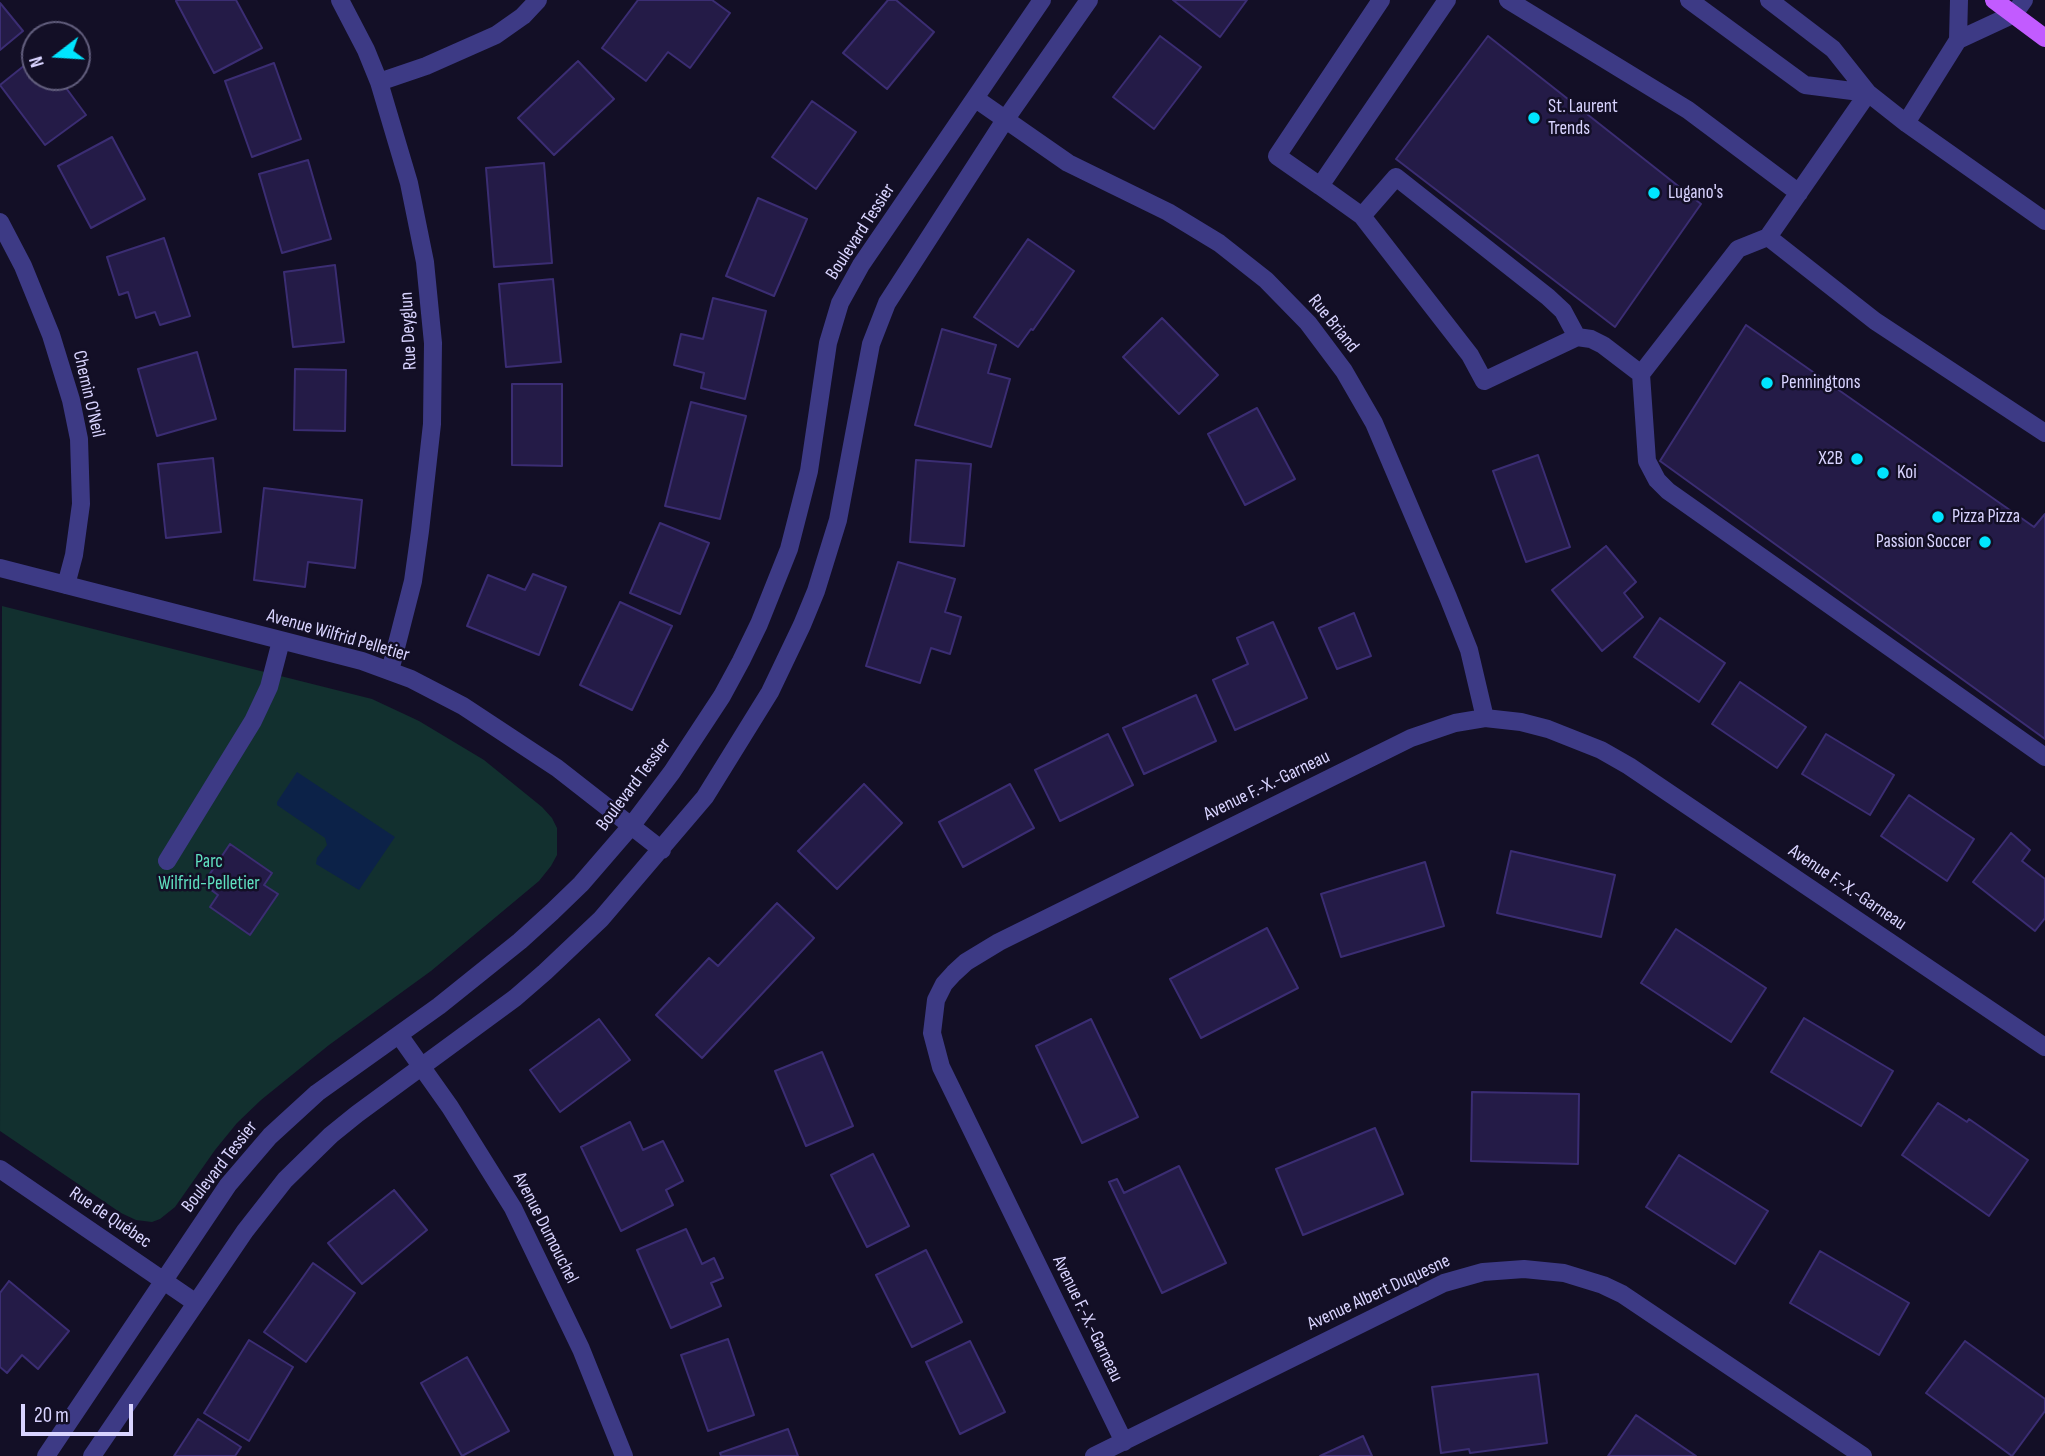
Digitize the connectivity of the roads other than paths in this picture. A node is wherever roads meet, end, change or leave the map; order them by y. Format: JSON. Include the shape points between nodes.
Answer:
{"nodes":[{"id":1,"x":340,"y":0,"type":"edge"},
{"id":2,"x":538,"y":0,"type":"edge"},
{"id":3,"x":1042,"y":0,"type":"edge"},
{"id":4,"x":1089,"y":0,"type":"edge"},
{"id":5,"x":1381,"y":0,"type":"edge"},
{"id":6,"x":1447,"y":0,"type":"edge"},
{"id":7,"x":1508,"y":0,"type":"edge"},
{"id":8,"x":1689,"y":0,"type":"edge"},
{"id":9,"x":1769,"y":0,"type":"edge"},
{"id":10,"x":1959,"y":0,"type":"edge"},
{"id":11,"x":1994,"y":0,"type":"edge"},
{"id":12,"x":2019,"y":7,"type":"edge"},
{"id":13,"x":2045,"y":38,"type":"edge"},
{"id":14,"x":1958,"y":40,"type":"junction"},
{"id":15,"x":379,"y":82,"type":"junction"},
{"id":16,"x":1868,"y":93,"type":"junction"},
{"id":17,"x":976,"y":99,"type":"junction"},
{"id":18,"x":1005,"y":120,"type":"junction"},
{"id":19,"x":1906,"y":123,"type":"junction"},
{"id":20,"x":1320,"y":186,"type":"junction"},
{"id":21,"x":1799,"y":193,"type":"junction"},
{"id":22,"x":1362,"y":216,"type":"junction"},
{"id":23,"x":2045,"y":220,"type":"edge"},
{"id":24,"x":0,"y":222,"type":"edge"},
{"id":25,"x":1768,"y":237,"type":"junction"},
{"id":26,"x":1577,"y":337,"type":"junction"},
{"id":27,"x":1641,"y":374,"type":"junction"},
{"id":28,"x":2045,"y":433,"type":"edge"},
{"id":29,"x":0,"y":568,"type":"edge"},
{"id":30,"x":66,"y":585,"type":"junction"},
{"id":31,"x":281,"y":640,"type":"junction"},
{"id":32,"x":390,"y":671,"type":"junction"},
{"id":33,"x":1485,"y":718,"type":"junction"},
{"id":34,"x":2045,"y":757,"type":"edge"},
{"id":35,"x":632,"y":825,"type":"junction"},
{"id":36,"x":662,"y":850,"type":"junction"},
{"id":37,"x":167,"y":862,"type":"dead end"},
{"id":38,"x":398,"y":1035,"type":"junction"},
{"id":39,"x":2045,"y":1047,"type":"edge"},
{"id":40,"x":422,"y":1067,"type":"junction"},
{"id":41,"x":0,"y":1169,"type":"edge"},
{"id":42,"x":164,"y":1280,"type":"junction"},
{"id":43,"x":196,"y":1303,"type":"junction"},
{"id":44,"x":1124,"y":1442,"type":"junction"},
{"id":45,"x":46,"y":1456,"type":"edge"},
{"id":46,"x":92,"y":1456,"type":"edge"},
{"id":47,"x":624,"y":1456,"type":"edge"},
{"id":48,"x":1094,"y":1456,"type":"edge"},
{"id":49,"x":1863,"y":1456,"type":"edge"}],
"edges":[{"from":1,"to":15,"type":"street","name":"Rue Deyglun"},
{"from":2,"to":15,"type":"street","via":[[496,35]]},
{"from":3,"to":17,"type":"street","name":"Boulevard Tessier"},
{"from":4,"to":18,"type":"street"},
{"from":5,"to":20,"type":"street","via":[[1277,156]]},
{"from":6,"to":20,"type":"street"},
{"from":7,"to":21,"type":"street","via":[[1688,110]]},
{"from":8,"to":16,"type":"street","via":[[1805,85]]},
{"from":9,"to":16,"type":"street","via":[[1833,49]]},
{"from":10,"to":14,"type":"street"},
{"from":11,"to":12,"type":"main road"},
{"from":12,"to":13,"type":"main road"},
{"from":12,"to":14,"type":"street"},
{"from":14,"to":19,"type":"street"},
{"from":15,"to":32,"type":"street","name":"Rue Deyglun","via":[[418,222],[433,343],[432,424],[421,531]]},
{"from":16,"to":19,"type":"street"},
{"from":16,"to":21,"type":"street"},
{"from":17,"to":18,"type":"street","name":"Rue Briand"},
{"from":17,"to":35,"type":"street","name":"Boulevard Tessier","via":[[861,265],[841,303],[828,343],[810,471],[775,587],[722,696]]},
{"from":18,"to":33,"type":"street","name":"Rue Briand","via":[[1068,163],[1168,212],[1219,243],[1266,280],[1308,323],[1344,371],[1374,423],[1448,597],[1476,674]]},
{"from":18,"to":36,"type":"street","via":[[898,284],[878,323],[838,520],[816,591],[787,659],[732,756]]},
{"from":19,"to":23,"type":"street"},
{"from":20,"to":22,"type":"street"},
{"from":21,"to":25,"type":"street"},
{"from":22,"to":26,"type":"street","via":[[1396,177],[1548,296],[1563,311]]},
{"from":22,"to":26,"type":"street","via":[[1470,355],[1484,381]]},
{"from":24,"to":30,"type":"street","name":"Chemin O'Neil","via":[[51,335],[79,439],[81,504]]},
{"from":25,"to":27,"type":"street","via":[[1738,249]]},
{"from":25,"to":28,"type":"street","via":[[1875,321]]},
{"from":26,"to":27,"type":"street","via":[[1603,345]]},
{"from":27,"to":34,"type":"street","via":[[1647,461],[1668,491]]},
{"from":29,"to":30,"type":"street","name":"Avenue Wilfrid Pelletier"},
{"from":30,"to":31,"type":"street","name":"Avenue Wilfrid Pelletier"},
{"from":31,"to":32,"type":"street","name":"Avenue Wilfrid Pelletier"},
{"from":31,"to":37,"type":"street","via":[[269,687],[253,721]]},
{"from":32,"to":35,"type":"street","name":"Avenue Wilfrid Pelletier","via":[[463,706]]},
{"from":33,"to":39,"type":"street","name":"Avenue F.-X.-Garneau","via":[[1548,729],[1619,761]]},
{"from":33,"to":44,"type":"street","name":"Avenue F.-X.-Garneau","via":[[1411,738],[999,942],[954,973],[936,1000],[932,1033],[941,1067]]},
{"from":35,"to":36,"type":"street","name":"Avenue Wilfrid Pelletier"},
{"from":35,"to":38,"type":"street","name":"Boulevard Tessier","via":[[544,919]]},
{"from":36,"to":40,"type":"street","via":[[601,919],[545,972]]},
{"from":38,"to":40,"type":"street","name":"Avenue Dumouchel"},
{"from":38,"to":42,"type":"street","name":"Boulevard Tessier","via":[[317,1093],[270,1136],[228,1185]]},
{"from":40,"to":43,"type":"street","via":[[331,1135],[285,1180]]},
{"from":40,"to":47,"type":"street","name":"Avenue Dumouchel","via":[[513,1208],[581,1349]]},
{"from":41,"to":42,"type":"street","name":"Rue de Québec"},
{"from":42,"to":43,"type":"street","name":"Rue de Québec"},
{"from":42,"to":45,"type":"street","name":"Boulevard Tessier"},
{"from":43,"to":46,"type":"street"},
{"from":44,"to":48,"type":"street","name":"Avenue Albert Duquesne"},
{"from":44,"to":49,"type":"street","name":"Avenue Albert Duquesne","via":[[1444,1283],[1483,1272],[1524,1269],[1564,1273],[1622,1294]]}]}
